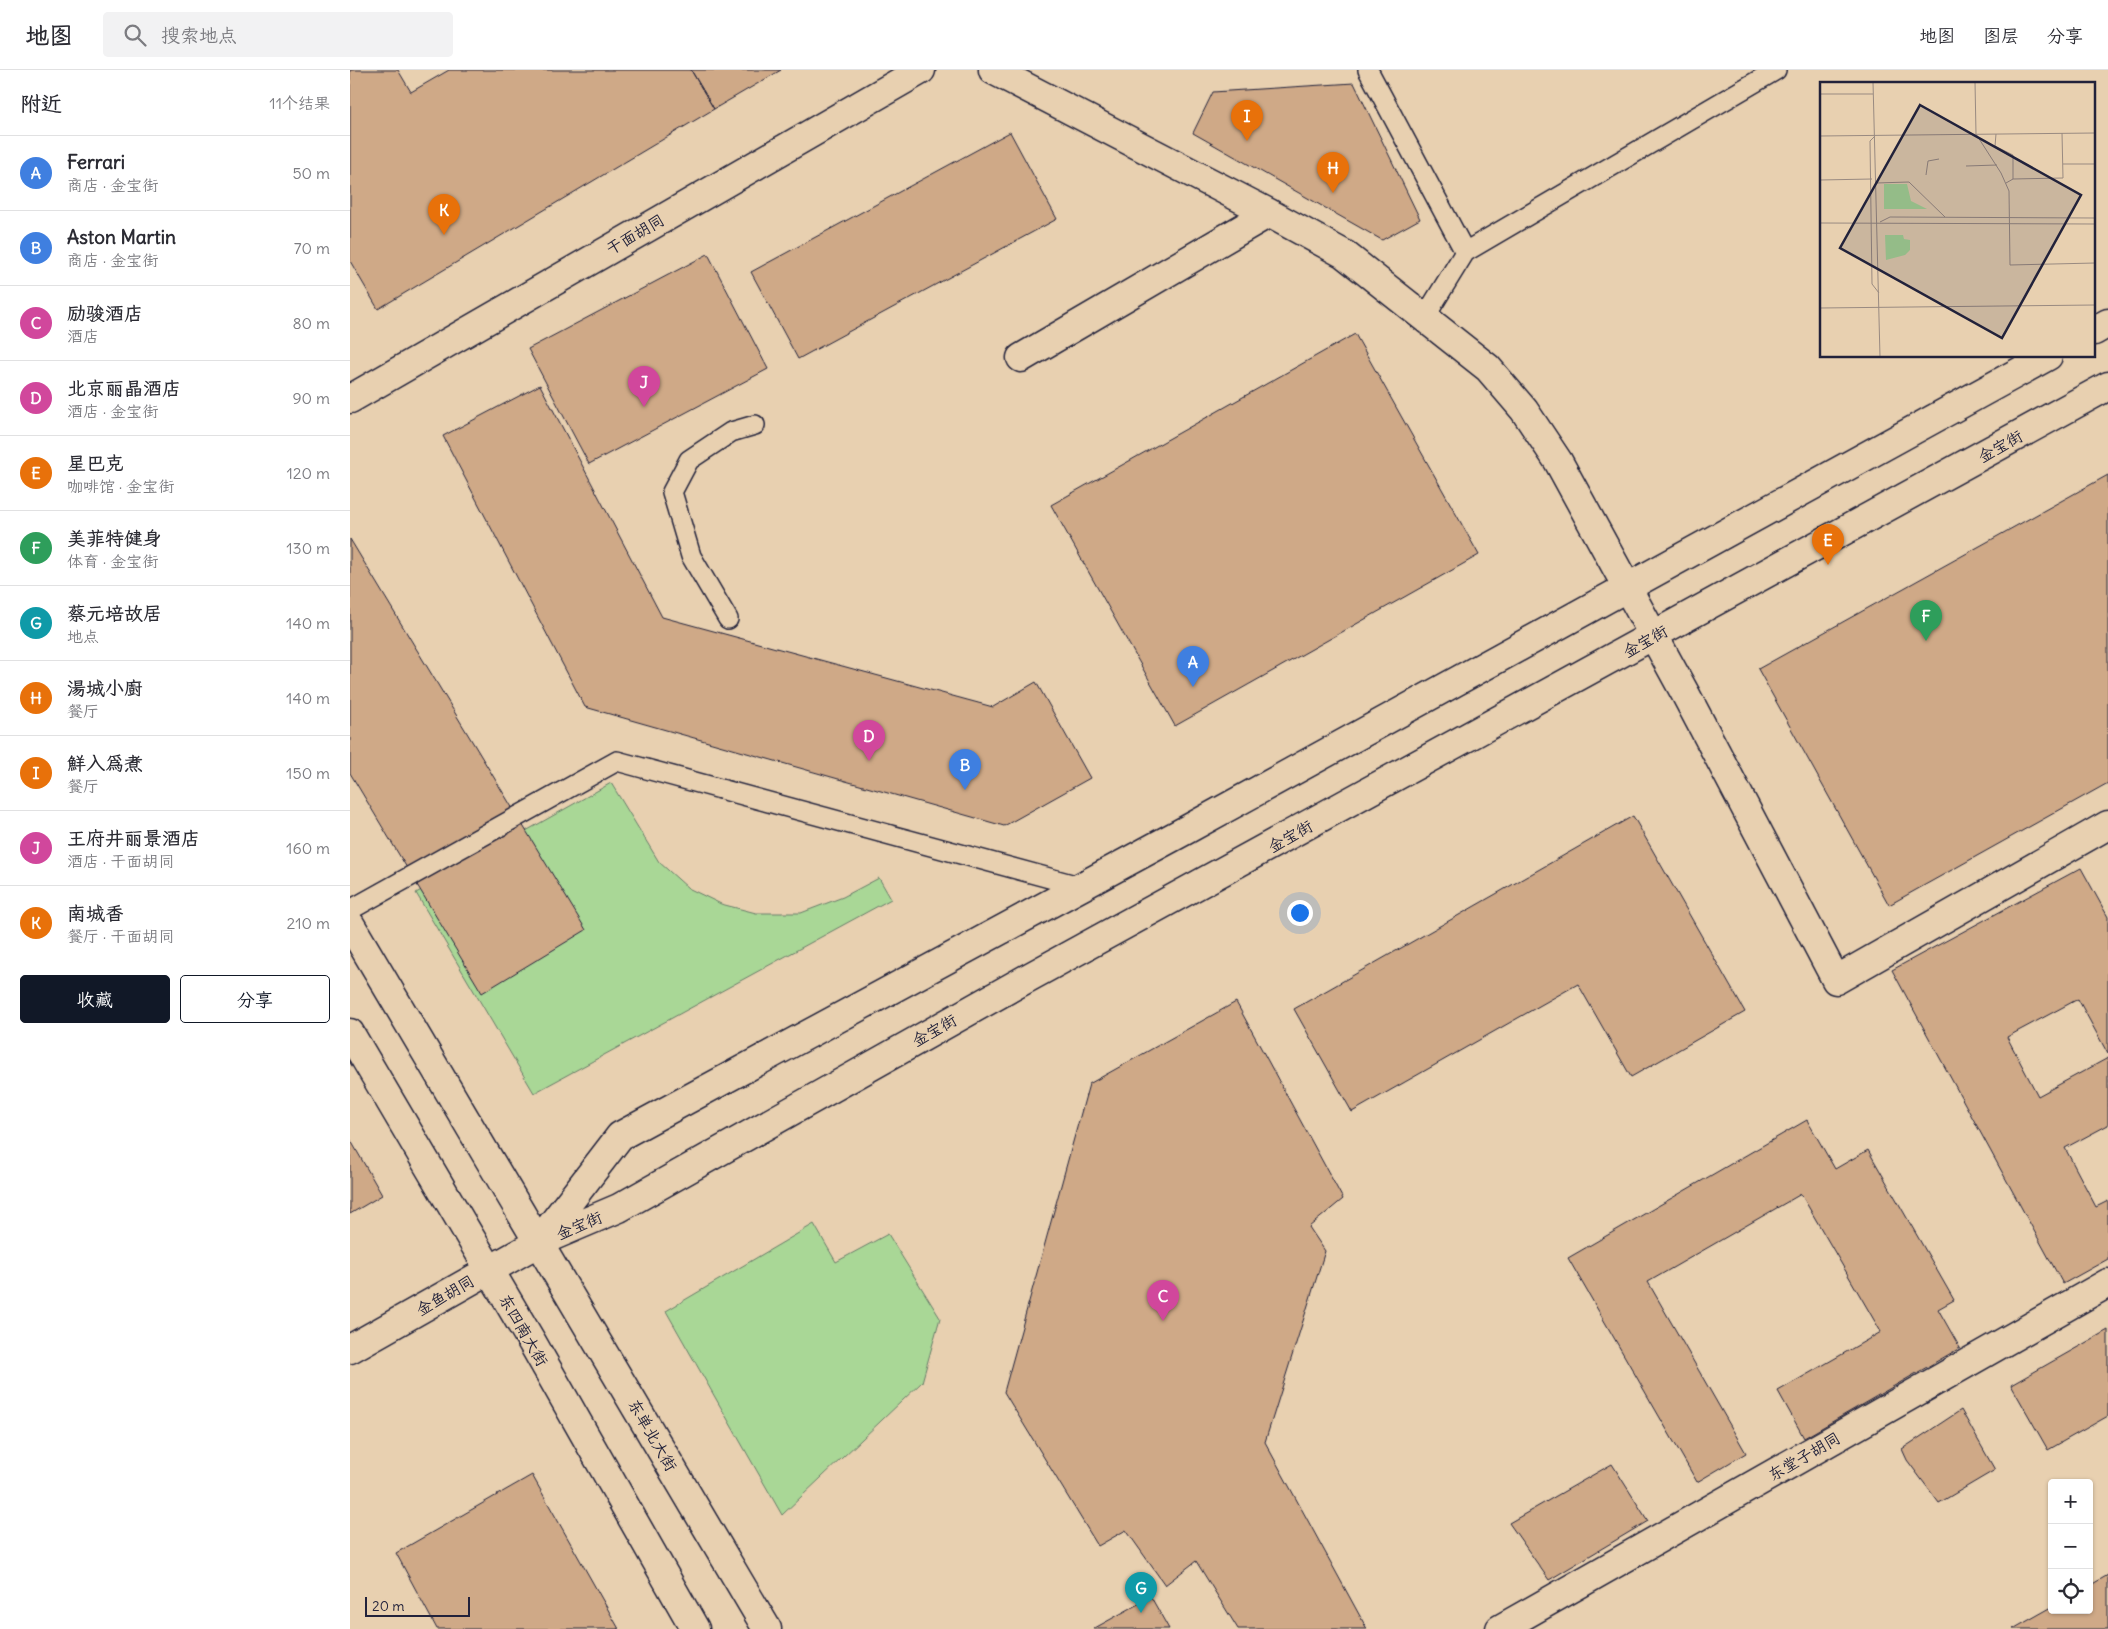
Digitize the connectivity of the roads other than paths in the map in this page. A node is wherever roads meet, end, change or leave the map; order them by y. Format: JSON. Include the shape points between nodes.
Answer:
{"nodes":[{"id":1,"x":921,"y":70,"type":"edge"},
{"id":2,"x":993,"y":70,"type":"edge"},
{"id":3,"x":1368,"y":70,"type":"edge"},
{"id":4,"x":1776,"y":70,"type":"edge"},
{"id":5,"x":1269,"y":213,"type":"junction"},
{"id":6,"x":1465,"y":252,"type":"junction"},
{"id":7,"x":1425,"y":317,"type":"junction"},
{"id":8,"x":2108,"y":324,"type":"edge"},
{"id":9,"x":2096,"y":330,"type":"edge"},
{"id":10,"x":1021,"y":358,"type":"dead end"},
{"id":11,"x":2044,"y":358,"type":"edge"},
{"id":12,"x":2108,"y":386,"type":"edge"},
{"id":13,"x":350,"y":399,"type":"edge"},
{"id":14,"x":755,"y":425,"type":"dead end"},
{"id":15,"x":1628,"y":588,"type":"junction"},
{"id":16,"x":728,"y":619,"type":"dead end"},
{"id":17,"x":1653,"y":637,"type":"junction"},
{"id":18,"x":2108,"y":825,"type":"edge"},
{"id":19,"x":1079,"y":886,"type":"junction"},
{"id":20,"x":350,"y":910,"type":"edge"},
{"id":21,"x":350,"y":924,"type":"edge"},
{"id":22,"x":350,"y":1033,"type":"edge"},
{"id":23,"x":539,"y":1242,"type":"junction"},
{"id":24,"x":490,"y":1270,"type":"junction"},
{"id":25,"x":2108,"y":1283,"type":"edge"},
{"id":26,"x":350,"y":1349,"type":"edge"},
{"id":27,"x":695,"y":1629,"type":"edge"},
{"id":28,"x":767,"y":1629,"type":"edge"},
{"id":29,"x":1500,"y":1629,"type":"edge"}],
"edges":[{"from":1,"to":13,"type":"main road","name":"干面胡同"},
{"from":2,"to":5,"type":"main road"},
{"from":3,"to":6,"type":"lane"},
{"from":4,"to":6,"type":"lane"},
{"from":5,"to":7,"type":"main road","via":[[1344,254]]},
{"from":5,"to":10,"type":"main road"},
{"from":6,"to":7,"type":"lane"},
{"from":7,"to":15,"type":"main road","via":[[1488,368],[1524,410],[1558,461]]},
{"from":8,"to":9,"type":"main road"},
{"from":11,"to":15,"type":"main road","name":"金宝街"},
{"from":12,"to":17,"type":"main road","name":"金宝街"},
{"from":14,"to":16,"type":"lane","via":[[731,432],[689,460],[672,492],[691,556]]},
{"from":15,"to":17,"type":"main road"},
{"from":15,"to":19,"type":"main road","name":"金宝街"},
{"from":17,"to":18,"type":"main road","via":[[1836,980]]},
{"from":17,"to":23,"type":"main road","name":"金宝街","via":[[1026,979],[619,1208]]},
{"from":19,"to":20,"type":"lane","via":[[617,761]]},
{"from":19,"to":23,"type":"main road","name":"金宝街","via":[[620,1136]]},
{"from":21,"to":23,"type":"main road"},
{"from":22,"to":24,"type":"main road","name":"东四南大街"},
{"from":23,"to":24,"type":"main road","name":"金鱼胡同"},
{"from":23,"to":28,"type":"main road","name":"东单北大街"},
{"from":24,"to":26,"type":"main road","name":"金鱼胡同"},
{"from":24,"to":27,"type":"main road","name":"东四南大街"},
{"from":25,"to":29,"type":"main road","name":"东堂子胡同"}]}
